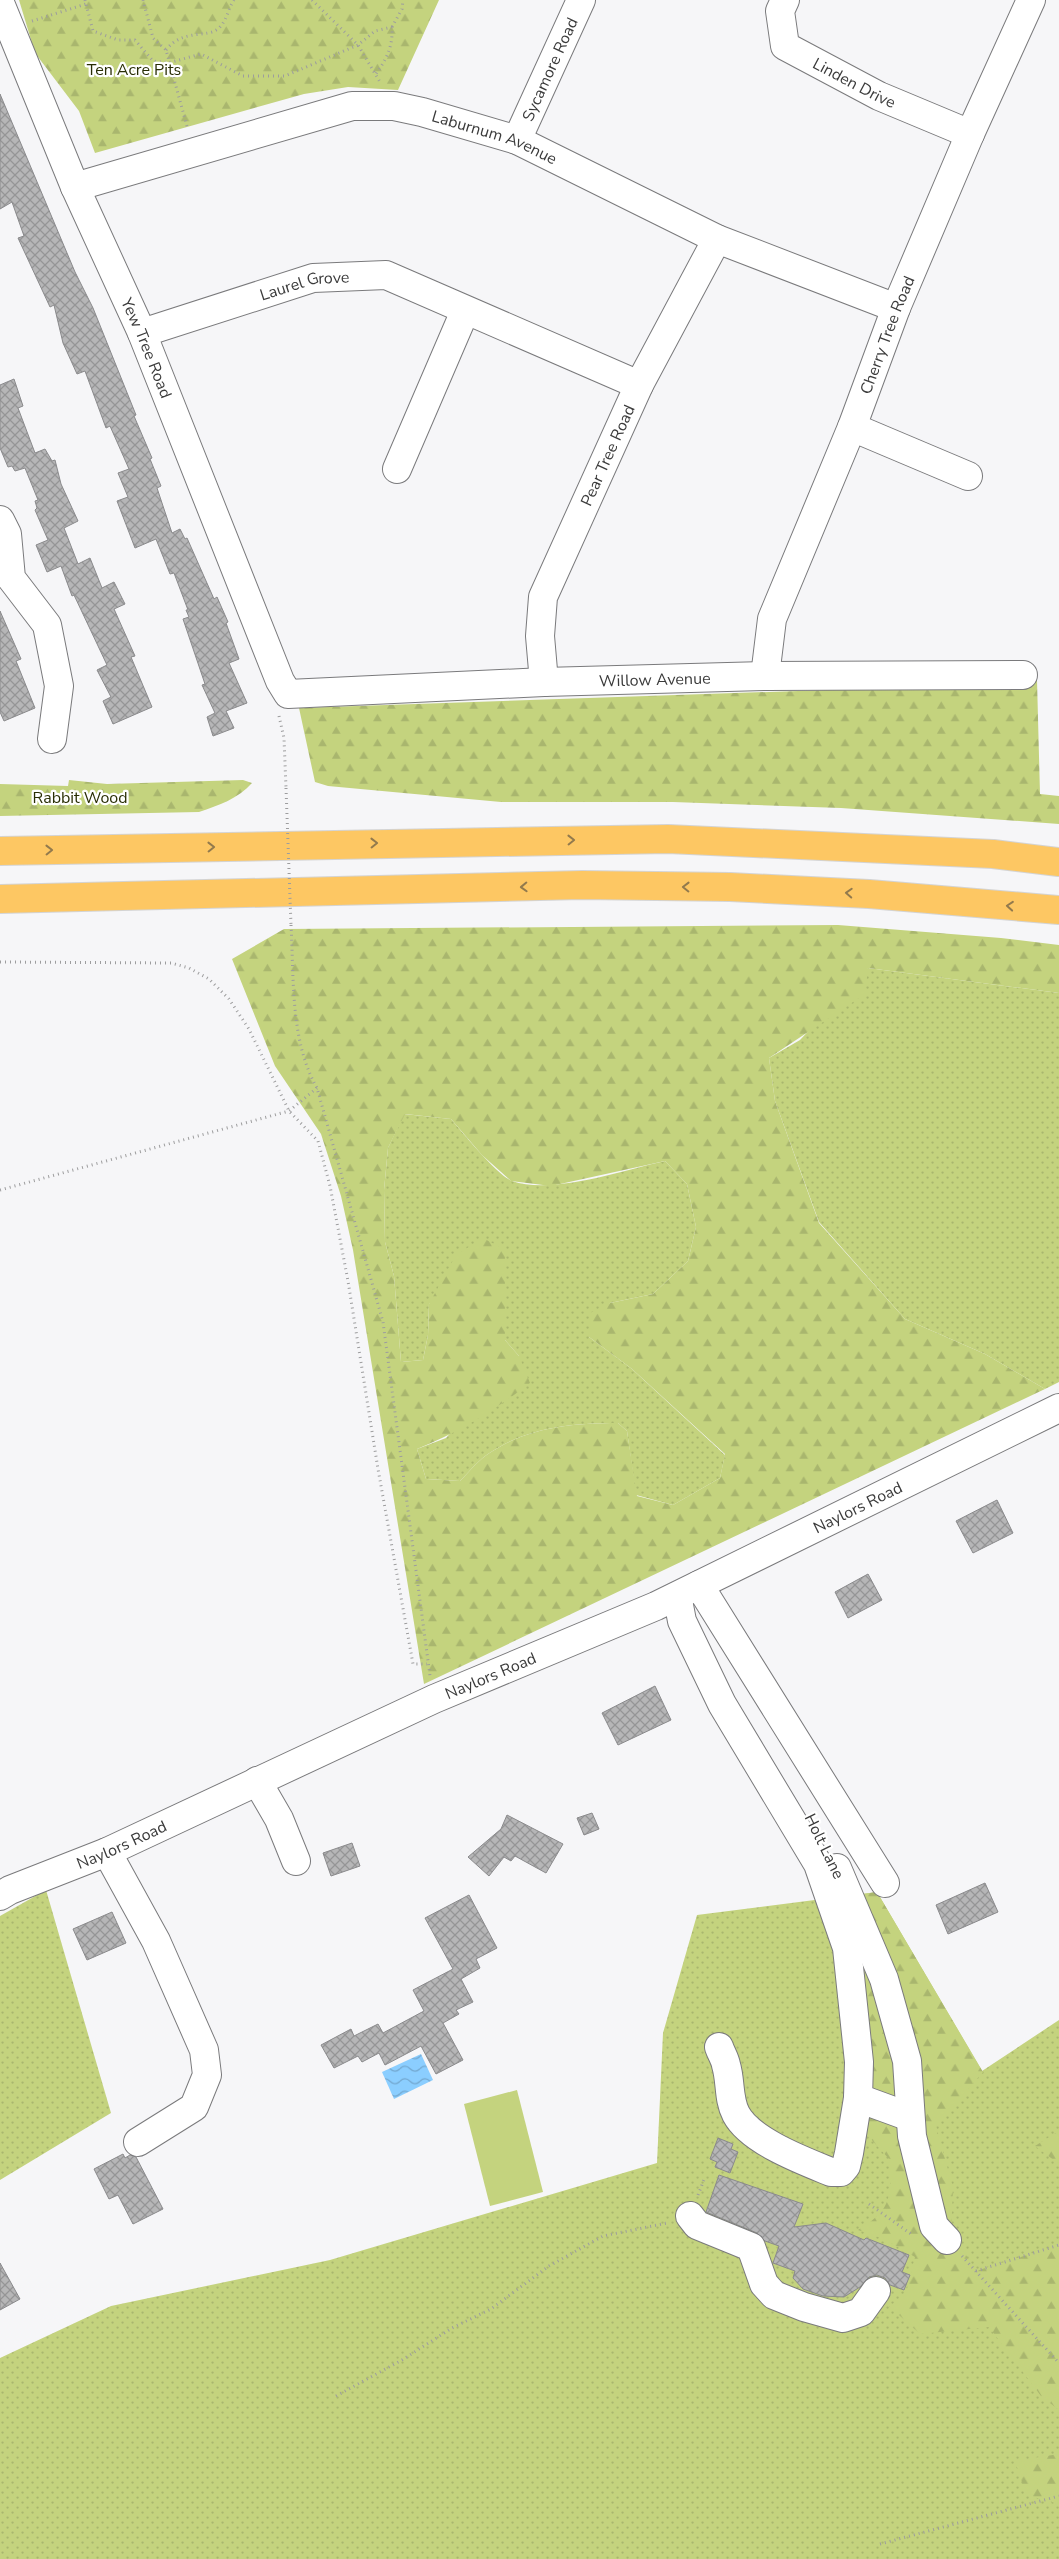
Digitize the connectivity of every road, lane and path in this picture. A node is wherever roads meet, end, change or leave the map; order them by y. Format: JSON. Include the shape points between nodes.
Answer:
{"nodes":[{"id":1,"x":143,"y":0,"type":"edge"},
{"id":2,"x":234,"y":0,"type":"edge"},
{"id":3,"x":312,"y":0,"type":"edge"},
{"id":4,"x":403,"y":0,"type":"edge"},
{"id":5,"x":581,"y":0,"type":"edge"},
{"id":6,"x":785,"y":0,"type":"edge"},
{"id":7,"x":1032,"y":0,"type":"edge"},
{"id":8,"x":86,"y":2,"type":"edge"},
{"id":9,"x":5,"y":15,"type":"edge"},
{"id":10,"x":392,"y":27,"type":"junction"},
{"id":11,"x":358,"y":45,"type":"junction"},
{"id":12,"x":166,"y":50,"type":"junction"},
{"id":13,"x":168,"y":62,"type":"junction"},
{"id":14,"x":375,"y":75,"type":"junction"},
{"id":15,"x":394,"y":106,"type":"junction"},
{"id":16,"x":970,"y":134,"type":"junction"},
{"id":17,"x":517,"y":140,"type":"junction"},
{"id":18,"x":194,"y":152,"type":"junction"},
{"id":19,"x":75,"y":187,"type":"junction"},
{"id":20,"x":717,"y":238,"type":"junction"},
{"id":21,"x":896,"y":308,"type":"junction"},
{"id":22,"x":465,"y":311,"type":"junction"},
{"id":23,"x":142,"y":333,"type":"junction"},
{"id":24,"x":639,"y":385,"type":"junction"},
{"id":25,"x":852,"y":427,"type":"junction"},
{"id":26,"x":397,"y":469,"type":"dead end"},
{"id":27,"x":968,"y":476,"type":"dead end"},
{"id":28,"x":0,"y":520,"type":"edge"},
{"id":29,"x":1023,"y":675,"type":"dead end"},
{"id":30,"x":765,"y":676,"type":"junction"},
{"id":31,"x":544,"y":682,"type":"junction"},
{"id":32,"x":283,"y":702,"type":"junction"},
{"id":33,"x":52,"y":739,"type":"dead end"},
{"id":34,"x":0,"y":852,"type":"edge"},
{"id":35,"x":1059,"y":862,"type":"edge"},
{"id":36,"x":0,"y":899,"type":"edge"},
{"id":37,"x":1059,"y":910,"type":"edge"},
{"id":38,"x":0,"y":962,"type":"edge"},
{"id":39,"x":318,"y":1088,"type":"junction"},
{"id":40,"x":289,"y":1111,"type":"junction"},
{"id":41,"x":0,"y":1190,"type":"edge"},
{"id":42,"x":1059,"y":1408,"type":"edge"},
{"id":43,"x":684,"y":1594,"type":"junction"},
{"id":44,"x":427,"y":1664,"type":"junction"},
{"id":45,"x":434,"y":1699,"type":"junction"},
{"id":46,"x":256,"y":1781,"type":"junction"},
{"id":47,"x":107,"y":1852,"type":"junction"},
{"id":48,"x":296,"y":1861,"type":"dead end"},
{"id":49,"x":886,"y":1883,"type":"dead end"},
{"id":50,"x":0,"y":1896,"type":"edge"},
{"id":51,"x":718,"y":2047,"type":"dead end"},
{"id":52,"x":858,"y":2098,"type":"junction"},
{"id":53,"x":910,"y":2116,"type":"junction"},
{"id":54,"x":138,"y":2142,"type":"dead end"},
{"id":55,"x":705,"y":2177,"type":"dead end"},
{"id":56,"x":869,"y":2204,"type":"dead end"},
{"id":57,"x":690,"y":2216,"type":"junction"},
{"id":58,"x":914,"y":2236,"type":"dead end"},
{"id":59,"x":947,"y":2240,"type":"joint"},
{"id":60,"x":1059,"y":2244,"type":"edge"},
{"id":61,"x":976,"y":2271,"type":"junction"},
{"id":62,"x":876,"y":2291,"type":"dead end"},
{"id":63,"x":1059,"y":2363,"type":"edge"},
{"id":64,"x":336,"y":2396,"type":"dead end"},
{"id":65,"x":1059,"y":2496,"type":"edge"},
{"id":66,"x":880,"y":2544,"type":"dead end"}],
"edges":[{"from":1,"to":12,"type":"path","via":[[153,38]]},
{"from":2,"to":12,"type":"path","via":[[218,29],[173,40]]},
{"from":3,"to":11,"type":"path"},
{"from":4,"to":10,"type":"path"},
{"from":5,"to":17,"type":"street","name":"Sycamore Road"},
{"from":6,"to":16,"type":"street","name":"Linden Drive","via":[[780,11],[785,46],[879,96]]},
{"from":7,"to":16,"type":"street","name":"Cherry Tree Road"},
{"from":8,"to":9,"type":"path"},
{"from":8,"to":13,"type":"path","via":[[93,31],[118,40],[135,40],[153,61]]},
{"from":9,"to":19,"type":"street","name":"Yew Tree Road"},
{"from":10,"to":11,"type":"path","via":[[375,30]]},
{"from":10,"to":14,"type":"path","via":[[393,42],[385,62]]},
{"from":11,"to":13,"type":"path","via":[[285,76],[243,76],[201,54]]},
{"from":11,"to":14,"type":"path"},
{"from":12,"to":13,"type":"path"},
{"from":13,"to":18,"type":"path"},
{"from":14,"to":15,"type":"path"},
{"from":15,"to":17,"type":"street","name":"Laburnum Avenue"},
{"from":15,"to":18,"type":"street","name":"Laburnum Avenue","via":[[352,106]]},
{"from":16,"to":21,"type":"street","name":"Cherry Tree Road"},
{"from":17,"to":20,"type":"street","name":"Laburnum Avenue"},
{"from":18,"to":19,"type":"street","name":"Laburnum Avenue"},
{"from":19,"to":23,"type":"street","name":"Yew Tree Road"},
{"from":20,"to":21,"type":"street","name":"Laburnum Avenue"},
{"from":20,"to":24,"type":"street","name":"Pear Tree Road"},
{"from":21,"to":25,"type":"street","name":"Cherry Tree Road"},
{"from":22,"to":23,"type":"street","name":"Laurel Grove","via":[[386,275],[313,278]]},
{"from":22,"to":24,"type":"street","name":"Laurel Grove"},
{"from":22,"to":26,"type":"street"},
{"from":23,"to":32,"type":"street","name":"Yew Tree Road","via":[[280,681]]},
{"from":24,"to":31,"type":"street","name":"Pear Tree Road","via":[[543,597],[540,636]]},
{"from":25,"to":27,"type":"street"},
{"from":25,"to":30,"type":"street","name":"Cherry Tree Road","via":[[772,619]]},
{"from":28,"to":33,"type":"street","via":[[7,534],[11,578],[46,625],[59,686]]},
{"from":29,"to":30,"type":"street","name":"Willow Avenue"},
{"from":30,"to":31,"type":"street","name":"Willow Avenue"},
{"from":31,"to":32,"type":"street","name":"Willow Avenue"},
{"from":32,"to":39,"type":"path","bridge":true,"via":[[296,1016],[308,1071]]},
{"from":34,"to":35,"type":"highway","one_way":true,"via":[[668,839],[993,854]]},
{"from":37,"to":36,"type":"highway","one_way":true,"via":[[868,894],[730,887],[582,885]]},
{"from":38,"to":40,"type":"path","via":[[171,963],[188,968],[210,980],[229,999],[249,1029]]},
{"from":39,"to":40,"type":"path"},
{"from":39,"to":44,"type":"path","via":[[383,1322]]},
{"from":40,"to":41,"type":"path"},
{"from":40,"to":44,"type":"path","via":[[318,1141],[330,1186],[413,1664]]},
{"from":42,"to":43,"type":"street","name":"Naylors Road"},
{"from":43,"to":45,"type":"street","name":"Naylors Road"},
{"from":43,"to":49,"type":"street"},
{"from":43,"to":52,"type":"street","name":"Holt Lane","via":[[682,1621],[722,1704],[818,1864],[847,1948],[859,2049]]},
{"from":43,"to":53,"type":"street","name":"Holt Lane","via":[[692,1618],[825,1838],[884,1980],[906,2061]]},
{"from":44,"to":45,"type":"path"},
{"from":45,"to":46,"type":"street","name":"Naylors Road"},
{"from":46,"to":47,"type":"street","name":"Naylors Road"},
{"from":46,"to":48,"type":"street","via":[[279,1819]]},
{"from":47,"to":50,"type":"street","name":"Naylors Road"},
{"from":47,"to":54,"type":"street","via":[[156,1941],[204,2050],[207,2074],[194,2107]]},
{"from":51,"to":52,"type":"street","name":"Holt Lane","via":[[726,2065],[736,2115],[745,2125],[772,2146],[831,2172],[841,2172],[846,2166]]},
{"from":52,"to":53,"type":"street"},
{"from":53,"to":59,"type":"street","name":"Holt Lane","via":[[934,2226]]},
{"from":55,"to":57,"type":"path"},
{"from":56,"to":58,"type":"path"},
{"from":57,"to":62,"type":"street","via":[[697,2225],[751,2247],[764,2284],[774,2295],[843,2318],[861,2312]]},
{"from":57,"to":64,"type":"path","via":[[603,2236],[549,2266],[491,2309],[452,2328]]},
{"from":59,"to":61,"type":"path"},
{"from":60,"to":61,"type":"path"},
{"from":61,"to":63,"type":"path"},
{"from":65,"to":66,"type":"path"}]}
